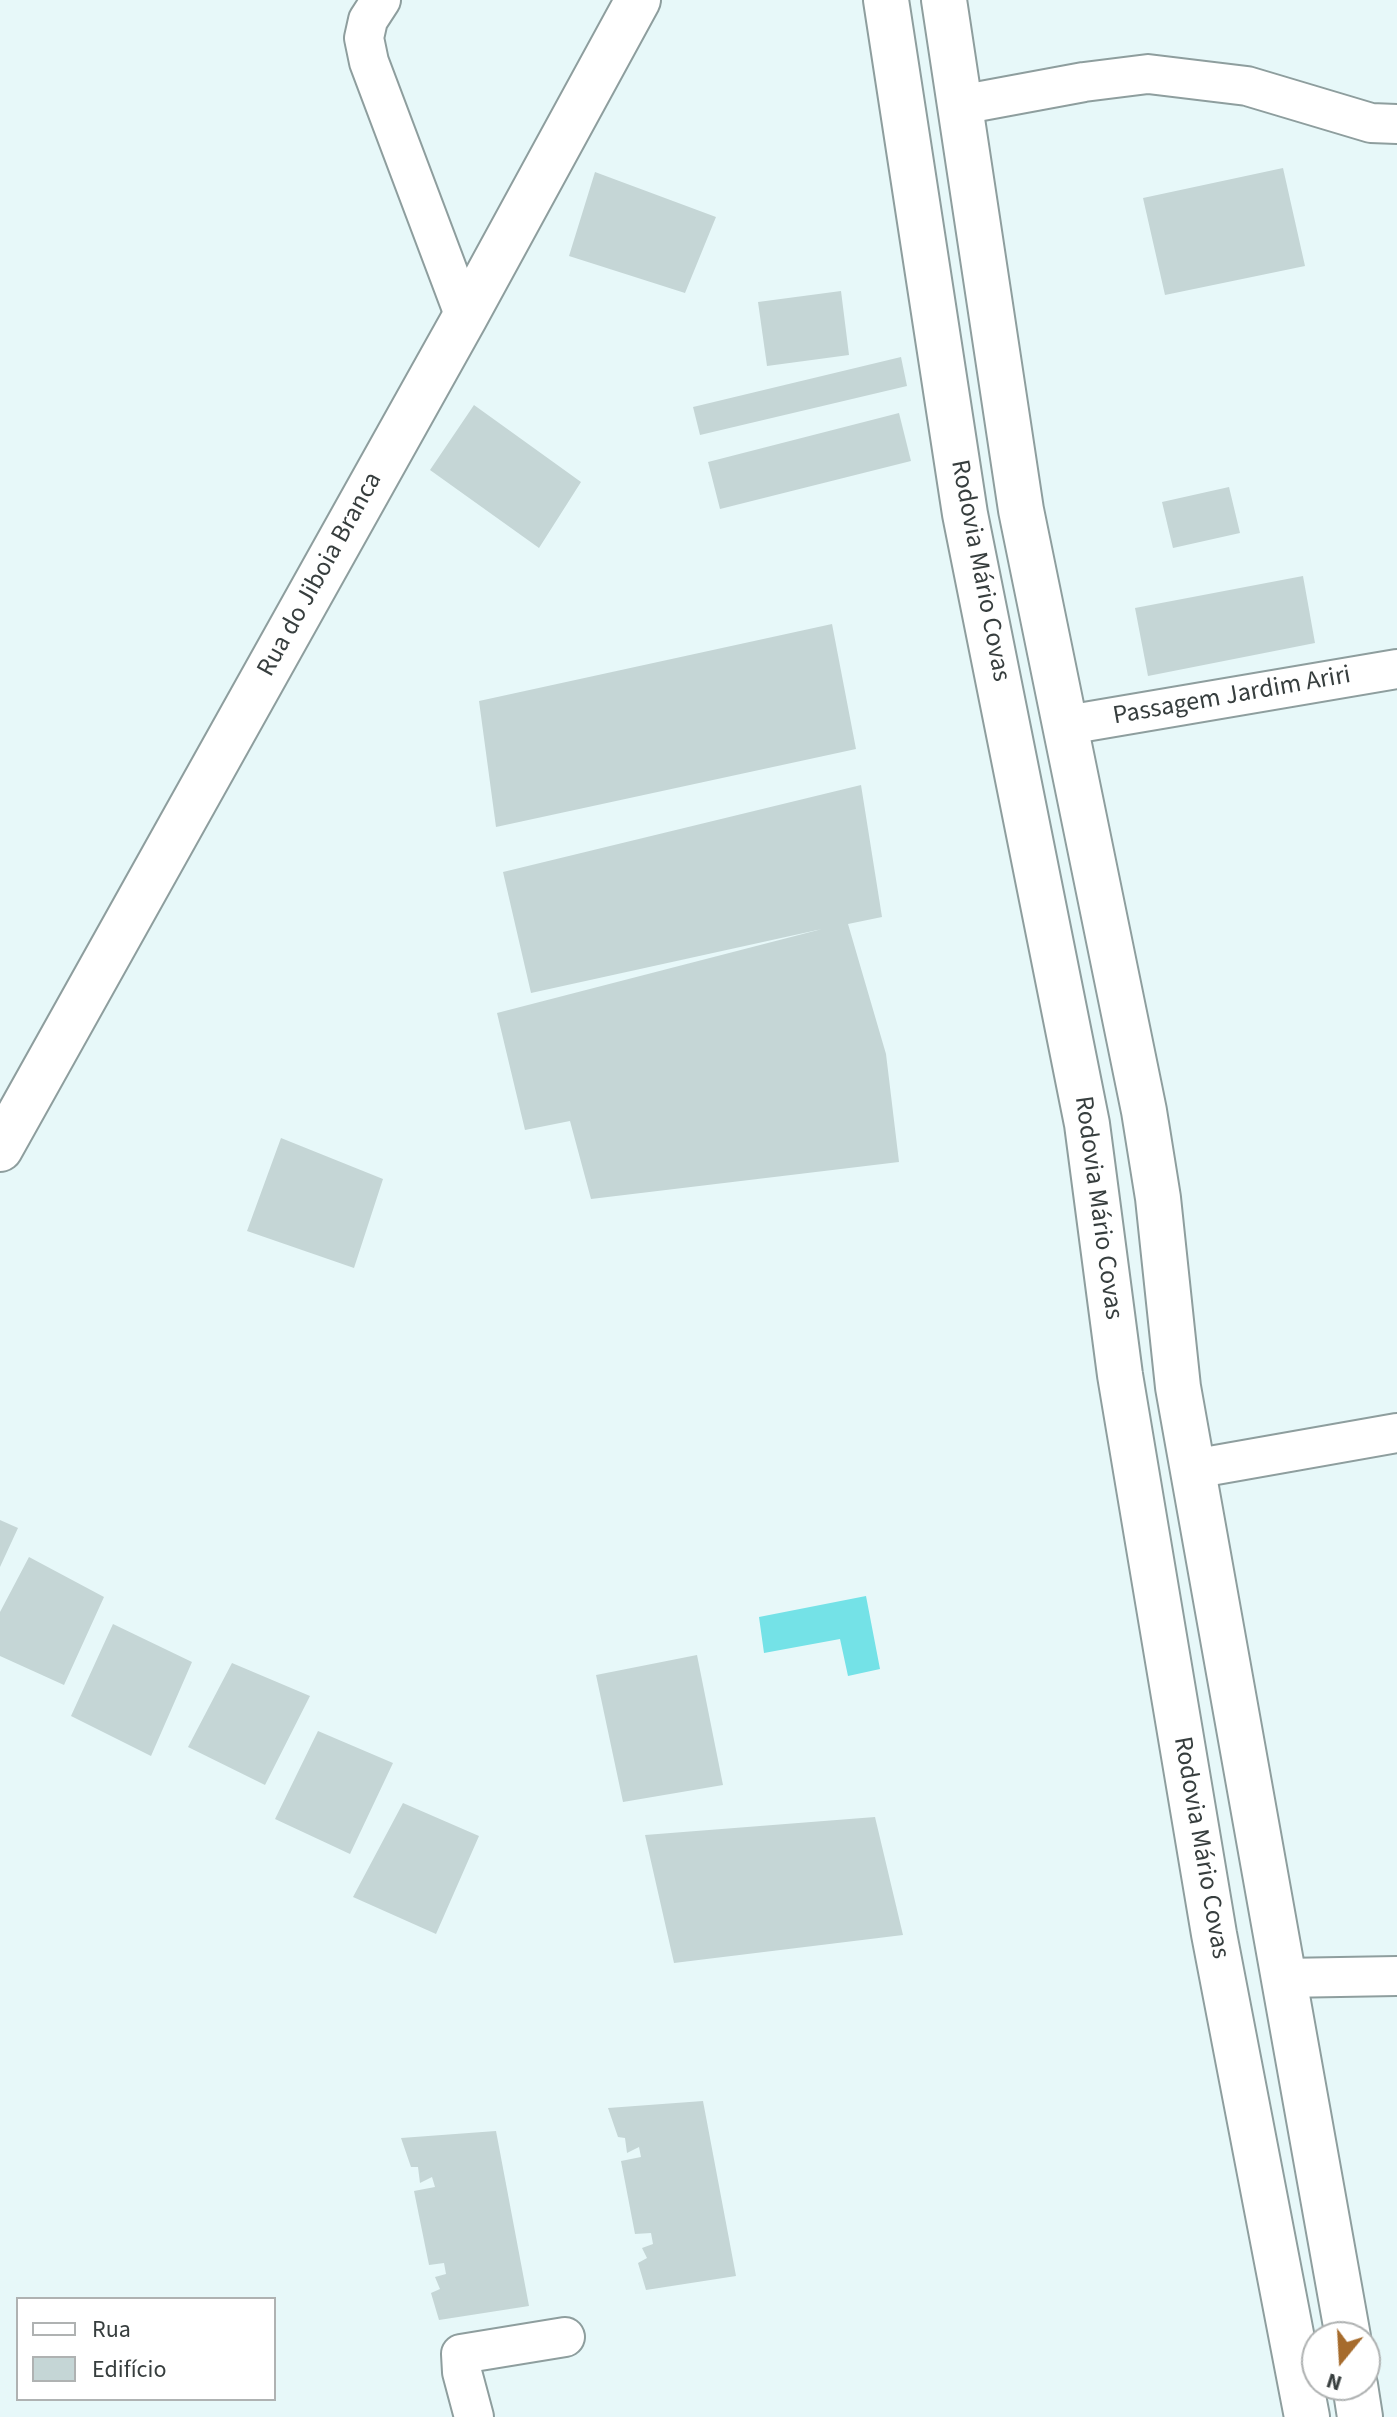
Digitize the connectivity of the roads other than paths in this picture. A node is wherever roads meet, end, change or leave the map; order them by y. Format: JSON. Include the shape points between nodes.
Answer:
{"nodes":[{"id":1,"x":381,"y":0,"type":"edge"},
{"id":2,"x":638,"y":0,"type":"edge"},
{"id":3,"x":886,"y":0,"type":"edge"},
{"id":4,"x":944,"y":0,"type":"edge"},
{"id":5,"x":960,"y":105,"type":"junction"},
{"id":6,"x":1397,"y":124,"type":"edge"},
{"id":7,"x":465,"y":317,"type":"junction"},
{"id":8,"x":1397,"y":669,"type":"edge"},
{"id":9,"x":1067,"y":725,"type":"junction"},
{"id":10,"x":0,"y":1149,"type":"edge"},
{"id":11,"x":1397,"y":1433,"type":"edge"},
{"id":12,"x":1193,"y":1469,"type":"junction"},
{"id":13,"x":1397,"y":1976,"type":"edge"},
{"id":14,"x":1283,"y":1978,"type":"junction"},
{"id":15,"x":1345,"y":2321,"type":"edge"},
{"id":16,"x":565,"y":2337,"type":"dead end"},
{"id":17,"x":474,"y":2417,"type":"edge"},
{"id":18,"x":1307,"y":2417,"type":"edge"}],
"edges":[{"from":1,"to":7,"type":"street","via":[[364,38],[369,62]]},
{"from":2,"to":7,"type":"main road","name":"Rua do Jiboia Branca"},
{"from":3,"to":18,"type":"main road","name":"Rodovia Mário Covas","via":[[965,514],[1087,1124],[1120,1375],[1214,1934]]},
{"from":4,"to":5,"type":"main road","name":"Rodovia Mário Covas"},
{"from":5,"to":6,"type":"street","via":[[1148,74],[1247,86],[1371,123]]},
{"from":5,"to":9,"type":"main road","name":"Rodovia Mário Covas","via":[[1021,510]]},
{"from":7,"to":10,"type":"main road","name":"Rua do Jiboia Branca"},
{"from":8,"to":9,"type":"street","name":"Passagem Jardim Ariri"},
{"from":9,"to":12,"type":"main road","name":"Rodovia Mário Covas","via":[[1144,1111]]},
{"from":11,"to":12,"type":"street"},
{"from":12,"to":14,"type":"main road","name":"Rodovia Mário Covas"},
{"from":13,"to":14,"type":"street"},
{"from":14,"to":15,"type":"main road","name":"Rodovia Mário Covas"},
{"from":16,"to":17,"type":"street","via":[[461,2354]]}]}
